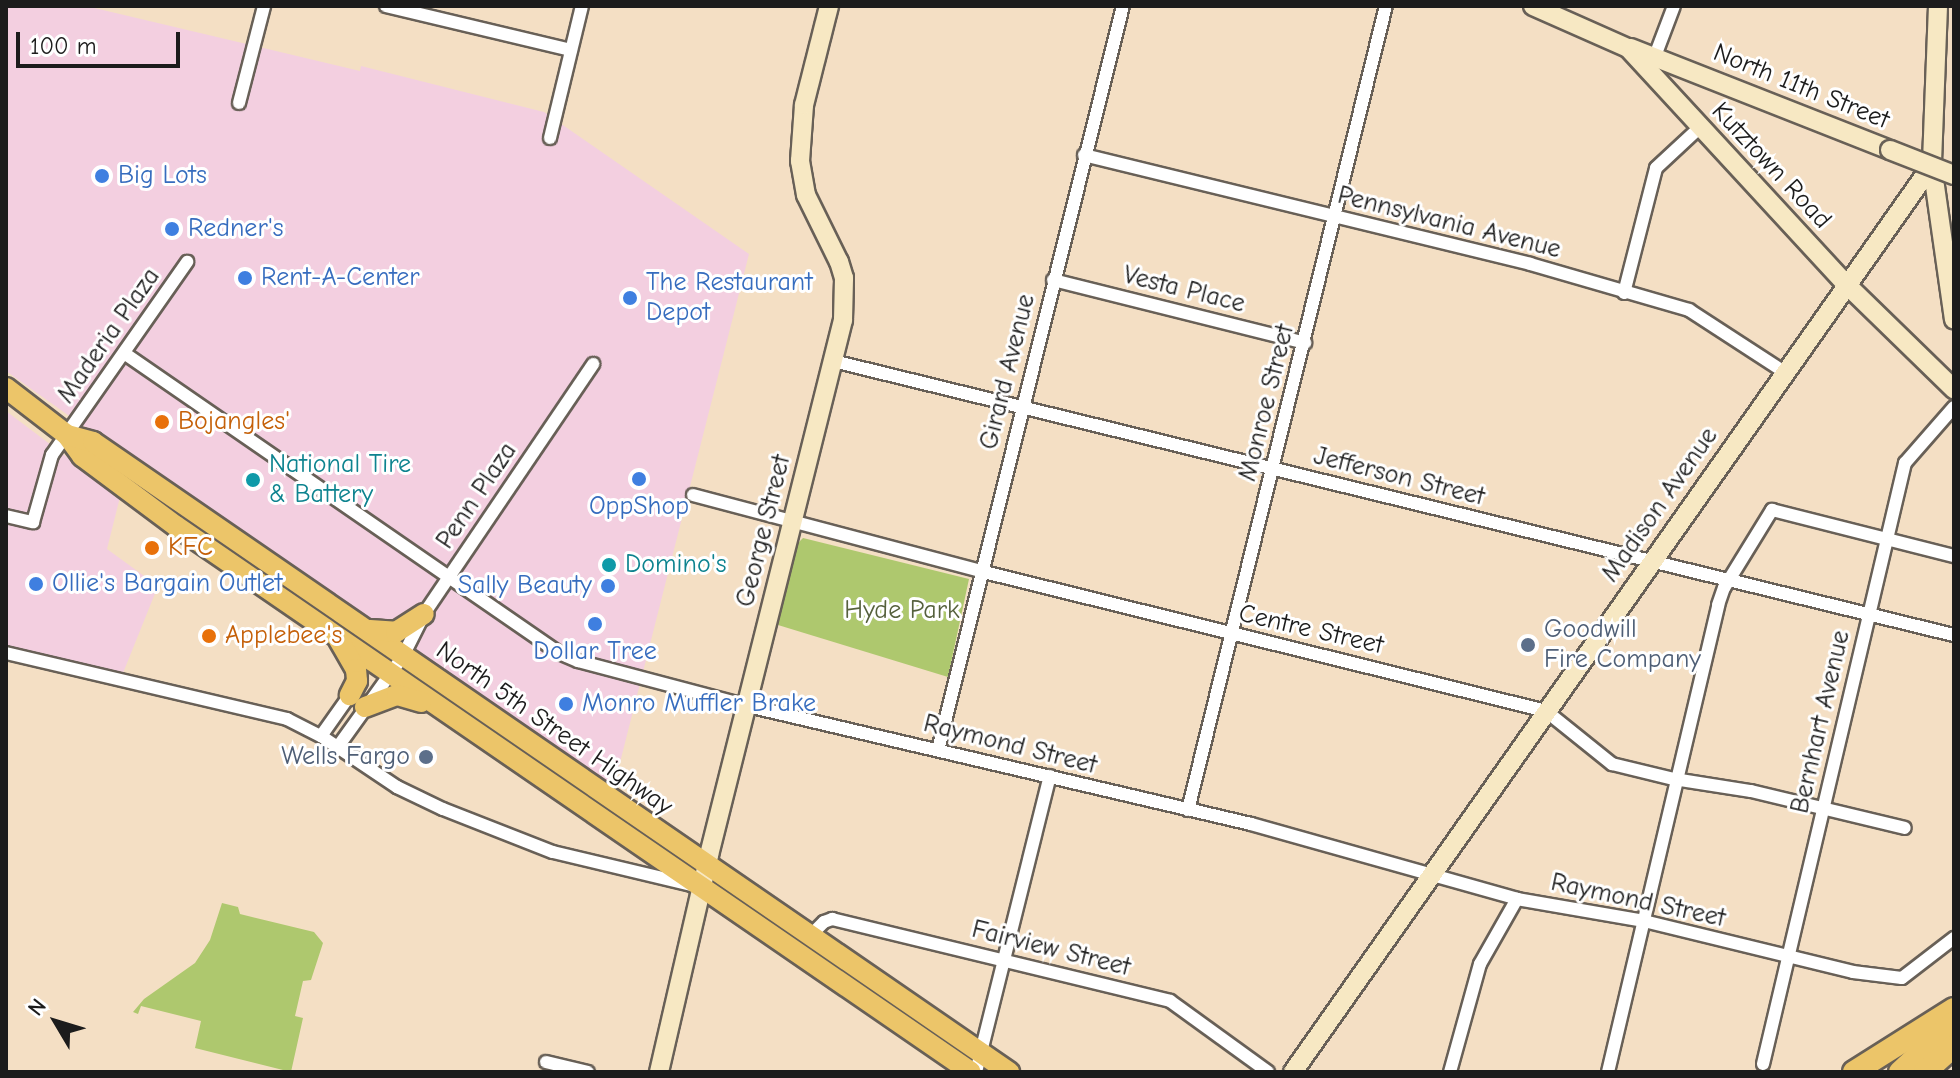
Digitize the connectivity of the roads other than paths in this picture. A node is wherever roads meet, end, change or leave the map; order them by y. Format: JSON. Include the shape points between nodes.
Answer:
{"nodes":[{"id":1,"x":264,"y":6,"type":"edge"},
{"id":2,"x":386,"y":6,"type":"edge"},
{"id":3,"x":582,"y":6,"type":"edge"},
{"id":4,"x":829,"y":6,"type":"edge"},
{"id":5,"x":1123,"y":6,"type":"edge"},
{"id":6,"x":1386,"y":6,"type":"edge"},
{"id":7,"x":1533,"y":6,"type":"edge"},
{"id":8,"x":1674,"y":6,"type":"edge"},
{"id":9,"x":1938,"y":6,"type":"edge"},
{"id":10,"x":1628,"y":48,"type":"junction"},
{"id":11,"x":571,"y":50,"type":"junction"},
{"id":12,"x":1655,"y":56,"type":"junction"},
{"id":13,"x":239,"y":103,"type":"dead end"},
{"id":14,"x":1699,"y":128,"type":"junction"},
{"id":15,"x":550,"y":138,"type":"dead end"},
{"id":16,"x":1084,"y":155,"type":"junction"},
{"id":17,"x":1932,"y":165,"type":"junction"},
{"id":18,"x":1954,"y":175,"type":"edge"},
{"id":19,"x":1335,"y":216,"type":"junction"},
{"id":20,"x":187,"y":262,"type":"dead end"},
{"id":21,"x":1053,"y":280,"type":"junction"},
{"id":22,"x":1848,"y":286,"type":"junction"},
{"id":23,"x":1624,"y":293,"type":"junction"},
{"id":24,"x":1954,"y":319,"type":"edge"},
{"id":25,"x":1305,"y":343,"type":"junction"},
{"id":26,"x":124,"y":353,"type":"junction"},
{"id":27,"x":833,"y":361,"type":"junction"},
{"id":28,"x":593,"y":364,"type":"dead end"},
{"id":29,"x":1786,"y":373,"type":"junction"},
{"id":30,"x":6,"y":388,"type":"edge"},
{"id":31,"x":1954,"y":389,"type":"edge"},
{"id":32,"x":1954,"y":407,"type":"edge"},
{"id":33,"x":1021,"y":408,"type":"junction"},
{"id":34,"x":67,"y":435,"type":"junction"},
{"id":35,"x":1274,"y":469,"type":"junction"},
{"id":36,"x":693,"y":495,"type":"dead end"},
{"id":37,"x":6,"y":516,"type":"edge"},
{"id":38,"x":794,"y":521,"type":"junction"},
{"id":39,"x":1888,"y":539,"type":"junction"},
{"id":40,"x":1954,"y":556,"type":"edge"},
{"id":41,"x":1653,"y":560,"type":"junction"},
{"id":42,"x":980,"y":571,"type":"junction"},
{"id":43,"x":450,"y":576,"type":"junction"},
{"id":44,"x":1732,"y":580,"type":"junction"},
{"id":45,"x":1869,"y":614,"type":"junction"},
{"id":46,"x":420,"y":623,"type":"junction"},
{"id":47,"x":366,"y":630,"type":"junction"},
{"id":48,"x":335,"y":633,"type":"junction"},
{"id":49,"x":1232,"y":634,"type":"junction"},
{"id":50,"x":1954,"y":635,"type":"edge"},
{"id":51,"x":6,"y":653,"type":"edge"},
{"id":52,"x":389,"y":658,"type":"junction"},
{"id":53,"x":434,"y":678,"type":"junction"},
{"id":54,"x":358,"y":701,"type":"junction"},
{"id":55,"x":748,"y":706,"type":"junction"},
{"id":56,"x":439,"y":707,"type":"junction"},
{"id":57,"x":1546,"y":711,"type":"junction"},
{"id":58,"x":321,"y":736,"type":"junction"},
{"id":59,"x":337,"y":748,"type":"junction"},
{"id":60,"x":938,"y":750,"type":"junction"},
{"id":61,"x":1050,"y":776,"type":"junction"},
{"id":62,"x":1674,"y":779,"type":"junction"},
{"id":63,"x":1824,"y":808,"type":"junction"},
{"id":64,"x":1188,"y":810,"type":"junction"},
{"id":65,"x":1905,"y":828,"type":"dead end"},
{"id":66,"x":706,"y":866,"type":"junction"},
{"id":67,"x":1430,"y":876,"type":"junction"},
{"id":68,"x":701,"y":887,"type":"junction"},
{"id":69,"x":1517,"y":899,"type":"junction"},
{"id":70,"x":1644,"y":921,"type":"junction"},
{"id":71,"x":810,"y":936,"type":"junction"},
{"id":72,"x":1954,"y":938,"type":"edge"},
{"id":73,"x":1787,"y":955,"type":"junction"},
{"id":74,"x":1006,"y":961,"type":"junction"},
{"id":75,"x":1954,"y":1009,"type":"edge"},
{"id":76,"x":1954,"y":1022,"type":"edge"},
{"id":77,"x":1954,"y":1046,"type":"edge"},
{"id":78,"x":546,"y":1062,"type":"dead end"},
{"id":79,"x":1763,"y":1064,"type":"dead end"},
{"id":80,"x":976,"y":1066,"type":"edge"},
{"id":81,"x":588,"y":1072,"type":"edge"},
{"id":82,"x":659,"y":1072,"type":"edge"},
{"id":83,"x":1009,"y":1072,"type":"edge"},
{"id":84,"x":1268,"y":1072,"type":"edge"},
{"id":85,"x":1293,"y":1072,"type":"edge"},
{"id":86,"x":1450,"y":1072,"type":"edge"},
{"id":87,"x":1608,"y":1072,"type":"edge"},
{"id":88,"x":1854,"y":1072,"type":"edge"},
{"id":89,"x":1900,"y":1072,"type":"edge"},
{"id":90,"x":1925,"y":1072,"type":"edge"}],
"edges":[{"from":1,"to":13,"type":"street"},
{"from":2,"to":11,"type":"street"},
{"from":3,"to":11,"type":"street"},
{"from":4,"to":27,"type":"street","name":"George Street","via":[[802,114],[800,161],[806,195],[844,278],[843,320]]},
{"from":5,"to":16,"type":"street","name":"Girard Avenue"},
{"from":6,"to":19,"type":"street","name":"Monroe Street"},
{"from":7,"to":10,"type":"street","name":"Kutztown Road"},
{"from":8,"to":12,"type":"street"},
{"from":9,"to":17,"type":"street"},
{"from":10,"to":12,"type":"street","name":"North 11th Street"},
{"from":10,"to":14,"type":"street","name":"Kutztown Road"},
{"from":11,"to":15,"type":"street"},
{"from":12,"to":18,"type":"street","name":"North 11th Street","bridge":true},
{"from":14,"to":22,"type":"street","name":"Kutztown Road"},
{"from":14,"to":23,"type":"street","via":[[1656,168]]},
{"from":16,"to":19,"type":"street","name":"Pennsylvania Avenue"},
{"from":16,"to":21,"type":"street","name":"Girard Avenue"},
{"from":17,"to":22,"type":"street","name":"Madison Avenue"},
{"from":17,"to":24,"type":"street"},
{"from":19,"to":23,"type":"street","name":"Pennsylvania Avenue"},
{"from":19,"to":25,"type":"street","name":"Monroe Street"},
{"from":20,"to":26,"type":"street","name":"Maderia Plaza"},
{"from":21,"to":25,"type":"street","name":"Vesta Place"},
{"from":21,"to":33,"type":"street","name":"Girard Avenue"},
{"from":22,"to":29,"type":"street","name":"Madison Avenue"},
{"from":22,"to":31,"type":"street","name":"Kutztown Road"},
{"from":23,"to":29,"type":"street","name":"Pennsylvania Avenue","via":[[1689,310]]},
{"from":25,"to":35,"type":"street","name":"Monroe Street"},
{"from":26,"to":34,"type":"street","name":"Maderia Plaza"},
{"from":26,"to":43,"type":"street","name":"Raymond Street"},
{"from":27,"to":33,"type":"street","name":"Jefferson Street"},
{"from":27,"to":38,"type":"street","name":"George Street"},
{"from":28,"to":43,"type":"street","name":"Penn Plaza"},
{"from":29,"to":41,"type":"street","name":"Madison Avenue"},
{"from":30,"to":34,"type":"main road","name":"North 5th Street Highway"},
{"from":32,"to":39,"type":"street","name":"Bernhart Avenue","via":[[1905,463]]},
{"from":33,"to":35,"type":"street","name":"Jefferson Street"},
{"from":33,"to":42,"type":"street","name":"Girard Avenue"},
{"from":34,"to":37,"type":"street","name":"Maderia Plaza","via":[[52,455],[33,522]]},
{"from":34,"to":47,"type":"main road","name":"North 5th Street Highway","via":[[93,442]]},
{"from":34,"to":48,"type":"main road","name":"North 5th Street Highway","via":[[82,456]]},
{"from":35,"to":41,"type":"street","name":"Jefferson Street"},
{"from":35,"to":49,"type":"street","name":"Monroe Street"},
{"from":36,"to":38,"type":"street","name":"Centre Street"},
{"from":38,"to":42,"type":"street","name":"Centre Street"},
{"from":38,"to":55,"type":"street","name":"George Street"},
{"from":39,"to":40,"type":"street"},
{"from":39,"to":44,"type":"street","via":[[1772,510]]},
{"from":39,"to":45,"type":"street","name":"Bernhart Avenue"},
{"from":41,"to":44,"type":"street","name":"Jefferson Street"},
{"from":41,"to":57,"type":"street","name":"Madison Avenue"},
{"from":42,"to":49,"type":"street","name":"Centre Street"},
{"from":42,"to":60,"type":"street","name":"Girard Avenue"},
{"from":43,"to":46,"type":"street","name":"Penn Plaza"},
{"from":43,"to":55,"type":"street","name":"Raymond Street","via":[[567,657]]},
{"from":44,"to":45,"type":"street","name":"Jefferson Street"},
{"from":44,"to":62,"type":"street","via":[[1718,605]]},
{"from":45,"to":50,"type":"street","name":"Jefferson Street"},
{"from":45,"to":63,"type":"street","name":"Bernhart Avenue"},
{"from":46,"to":47,"type":"main road","via":[[396,632]]},
{"from":46,"to":52,"type":"street","name":"Penn Plaza"},
{"from":46,"to":53,"type":"main road","via":[[415,654]]},
{"from":47,"to":52,"type":"main road","name":"North 5th Street Highway"},
{"from":48,"to":52,"type":"main road","name":"North 5th Street Highway"},
{"from":48,"to":54,"type":"main road","via":[[356,669]]},
{"from":49,"to":57,"type":"street","name":"Centre Street"},
{"from":49,"to":64,"type":"street","name":"Monroe Street"},
{"from":51,"to":58,"type":"street","via":[[280,717]]},
{"from":52,"to":53,"type":"main road","name":"North 5th Street Highway"},
{"from":52,"to":54,"type":"street"},
{"from":52,"to":54,"type":"street"},
{"from":52,"to":56,"type":"main road","name":"North 5th Street Highway"},
{"from":53,"to":66,"type":"main road","name":"North 5th Street Highway"},
{"from":54,"to":56,"type":"main road","via":[[397,695]]},
{"from":54,"to":58,"type":"street"},
{"from":54,"to":59,"type":"street"},
{"from":55,"to":60,"type":"street","name":"Raymond Street"},
{"from":55,"to":66,"type":"street","name":"George Street"},
{"from":56,"to":68,"type":"main road","name":"North 5th Street Highway"},
{"from":57,"to":62,"type":"street","name":"Centre Street","via":[[1612,764]]},
{"from":57,"to":67,"type":"street","name":"Madison Avenue"},
{"from":58,"to":59,"type":"street"},
{"from":59,"to":68,"type":"street","via":[[397,787],[553,852]]},
{"from":60,"to":61,"type":"street","name":"Raymond Street"},
{"from":61,"to":64,"type":"street","name":"Raymond Street"},
{"from":61,"to":74,"type":"street"},
{"from":62,"to":63,"type":"street","name":"Centre Street"},
{"from":62,"to":70,"type":"street"},
{"from":63,"to":65,"type":"street","name":"Centre Street"},
{"from":63,"to":73,"type":"street","name":"Bernhart Avenue"},
{"from":64,"to":67,"type":"street","name":"Raymond Street"},
{"from":66,"to":68,"type":"street","name":"George Street"},
{"from":66,"to":71,"type":"main road","name":"North 5th Street Highway"},
{"from":67,"to":69,"type":"street","name":"Raymond Street"},
{"from":67,"to":85,"type":"street","name":"Madison Avenue"},
{"from":68,"to":80,"type":"main road","name":"North 5th Street Highway"},
{"from":68,"to":82,"type":"street","name":"George Street"},
{"from":69,"to":70,"type":"street","name":"Raymond Street"},
{"from":69,"to":86,"type":"street","via":[[1480,964]]},
{"from":70,"to":73,"type":"street","name":"Raymond Street"},
{"from":70,"to":87,"type":"street"},
{"from":71,"to":74,"type":"street","name":"Fairview Street","via":[[832,919]]},
{"from":71,"to":80,"type":"main road","name":"North 5th Street Highway"},
{"from":72,"to":73,"type":"street","name":"Raymond Street","via":[[1902,978]]},
{"from":73,"to":79,"type":"street","name":"Bernhart Avenue"},
{"from":74,"to":80,"type":"street"},
{"from":74,"to":84,"type":"street","name":"Fairview Street","via":[[1178,1004]]},
{"from":75,"to":88,"type":"highway"},
{"from":76,"to":89,"type":"highway"},
{"from":77,"to":90,"type":"highway"},
{"from":78,"to":81,"type":"street"},
{"from":80,"to":83,"type":"main road","name":"North 5th Street Highway"}]}
